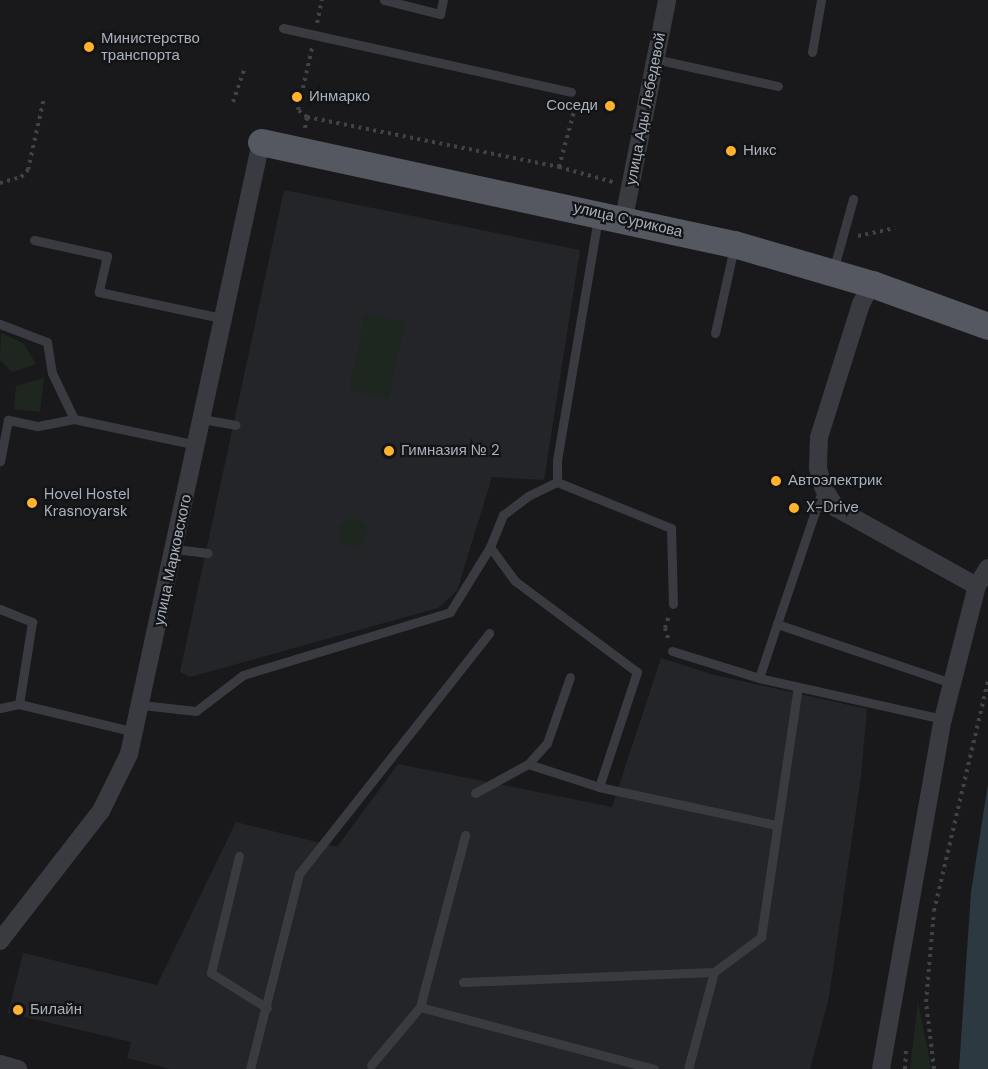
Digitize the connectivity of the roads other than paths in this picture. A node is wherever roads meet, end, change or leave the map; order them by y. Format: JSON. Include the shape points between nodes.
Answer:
{"nodes":[{"id":1,"x":384,"y":0,"type":"edge"},
{"id":2,"x":443,"y":0,"type":"edge"},
{"id":3,"x":667,"y":0,"type":"edge"},
{"id":4,"x":821,"y":0,"type":"edge"},
{"id":5,"x":283,"y":28,"type":"dead end"},
{"id":6,"x":812,"y":52,"type":"dead end"},
{"id":7,"x":655,"y":59,"type":"junction"},
{"id":8,"x":778,"y":86,"type":"dead end"},
{"id":9,"x":571,"y":92,"type":"dead end"},
{"id":10,"x":261,"y":142,"type":"joint"},
{"id":11,"x":853,"y":199,"type":"dead end"},
{"id":12,"x":611,"y":216,"type":"junction"},
{"id":13,"x":34,"y":240,"type":"dead end"},
{"id":14,"x":734,"y":244,"type":"junction"},
{"id":15,"x":832,"y":273,"type":"junction"},
{"id":16,"x":872,"y":284,"type":"junction"},
{"id":17,"x":221,"y":318,"type":"junction"},
{"id":18,"x":0,"y":324,"type":"edge"},
{"id":19,"x":988,"y":326,"type":"edge"},
{"id":20,"x":715,"y":333,"type":"dead end"},
{"id":21,"x":74,"y":419,"type":"junction"},
{"id":22,"x":202,"y":419,"type":"junction"},
{"id":23,"x":235,"y":425,"type":"dead end"},
{"id":24,"x":197,"y":445,"type":"junction"},
{"id":25,"x":0,"y":461,"type":"edge"},
{"id":26,"x":557,"y":482,"type":"junction"},
{"id":27,"x":823,"y":487,"type":"junction"},
{"id":28,"x":490,"y":547,"type":"junction"},
{"id":29,"x":175,"y":549,"type":"junction"},
{"id":30,"x":208,"y":553,"type":"dead end"},
{"id":31,"x":988,"y":568,"type":"edge"},
{"id":32,"x":977,"y":586,"type":"junction"},
{"id":33,"x":673,"y":604,"type":"road end"},
{"id":34,"x":0,"y":609,"type":"edge"},
{"id":35,"x":777,"y":624,"type":"junction"},
{"id":36,"x":489,"y":633,"type":"dead end"},
{"id":37,"x":672,"y":651,"type":"road end"},
{"id":38,"x":570,"y":678,"type":"dead end"},
{"id":39,"x":759,"y":678,"type":"junction"},
{"id":40,"x":951,"y":683,"type":"junction"},
{"id":41,"x":798,"y":687,"type":"junction"},
{"id":42,"x":19,"y":704,"type":"junction"},
{"id":43,"x":142,"y":705,"type":"junction"},
{"id":44,"x":0,"y":708,"type":"edge"},
{"id":45,"x":943,"y":719,"type":"junction"},
{"id":46,"x":136,"y":732,"type":"junction"},
{"id":47,"x":528,"y":764,"type":"junction"},
{"id":48,"x":599,"y":787,"type":"junction"},
{"id":49,"x":475,"y":793,"type":"dead end"},
{"id":50,"x":777,"y":825,"type":"junction"},
{"id":51,"x":465,"y":835,"type":"dead end"},
{"id":52,"x":239,"y":856,"type":"dead end"},
{"id":53,"x":0,"y":941,"type":"edge"},
{"id":54,"x":714,"y":972,"type":"junction"},
{"id":55,"x":463,"y":982,"type":"dead end"},
{"id":56,"x":420,"y":1007,"type":"junction"},
{"id":57,"x":267,"y":1008,"type":"junction"},
{"id":58,"x":0,"y":1064,"type":"edge"},
{"id":59,"x":370,"y":1065,"type":"dead end"},
{"id":60,"x":18,"y":1069,"type":"edge"},
{"id":61,"x":250,"y":1069,"type":"edge"},
{"id":62,"x":654,"y":1069,"type":"edge"},
{"id":63,"x":688,"y":1069,"type":"edge"},
{"id":64,"x":881,"y":1069,"type":"edge"}],
"edges":[{"from":1,"to":2,"type":"lane","via":[[440,14]]},
{"from":3,"to":7,"type":"street","name":"улица Ады Лебедевой"},
{"from":4,"to":6,"type":"lane"},
{"from":5,"to":9,"type":"lane"},
{"from":7,"to":8,"type":"lane"},
{"from":7,"to":12,"type":"street","name":"улица Ады Лебедевой","via":[[631,187]]},
{"from":10,"to":12,"type":"main road","name":"улица Сурикова"},
{"from":10,"to":17,"type":"street","name":"улица Марковского"},
{"from":11,"to":15,"type":"lane"},
{"from":12,"to":14,"type":"main road","name":"улица Сурикова"},
{"from":12,"to":26,"type":"lane","via":[[557,461]]},
{"from":13,"to":17,"type":"lane","via":[[107,256],[99,292]]},
{"from":14,"to":15,"type":"main road","name":"улица Сурикова"},
{"from":14,"to":20,"type":"lane"},
{"from":15,"to":16,"type":"main road","name":"улица Сурикова"},
{"from":16,"to":19,"type":"main road","name":"улица Сурикова"},
{"from":16,"to":27,"type":"street","via":[[861,304],[819,437],[818,468]]},
{"from":17,"to":22,"type":"street","name":"улица Марковского"},
{"from":18,"to":21,"type":"lane","via":[[47,342],[52,373]]},
{"from":21,"to":24,"type":"lane"},
{"from":21,"to":25,"type":"lane","via":[[37,426],[8,420]]},
{"from":22,"to":23,"type":"lane"},
{"from":22,"to":24,"type":"street","name":"улица Марковского"},
{"from":24,"to":29,"type":"street","name":"улица Марковского"},
{"from":26,"to":28,"type":"lane","via":[[528,496],[503,515]]},
{"from":26,"to":33,"type":"lane","via":[[671,528]]},
{"from":27,"to":32,"type":"street","via":[[836,508]]},
{"from":27,"to":35,"type":"lane"},
{"from":28,"to":43,"type":"lane","via":[[450,612],[243,675],[196,711]]},
{"from":28,"to":48,"type":"lane","via":[[515,581],[637,672]]},
{"from":29,"to":30,"type":"lane"},
{"from":29,"to":43,"type":"street","name":"улица Марковского"},
{"from":31,"to":32,"type":"street"},
{"from":32,"to":40,"type":"street"},
{"from":34,"to":42,"type":"lane","via":[[32,622]]},
{"from":35,"to":39,"type":"lane"},
{"from":35,"to":40,"type":"lane"},
{"from":36,"to":57,"type":"lane","via":[[299,874]]},
{"from":37,"to":39,"type":"lane"},
{"from":38,"to":47,"type":"lane","via":[[547,743]]},
{"from":39,"to":41,"type":"lane"},
{"from":40,"to":45,"type":"street"},
{"from":41,"to":45,"type":"lane"},
{"from":41,"to":50,"type":"lane"},
{"from":42,"to":44,"type":"lane"},
{"from":42,"to":46,"type":"lane"},
{"from":43,"to":46,"type":"street","name":"улица Марковского"},
{"from":45,"to":64,"type":"street"},
{"from":46,"to":53,"type":"street","name":"улица Марковского","via":[[101,811]]},
{"from":47,"to":48,"type":"lane"},
{"from":47,"to":49,"type":"lane"},
{"from":48,"to":50,"type":"lane"},
{"from":50,"to":54,"type":"lane","via":[[761,937]]},
{"from":51,"to":56,"type":"lane"},
{"from":52,"to":57,"type":"lane","via":[[211,973]]},
{"from":54,"to":55,"type":"lane"},
{"from":54,"to":63,"type":"lane"},
{"from":56,"to":59,"type":"lane"},
{"from":56,"to":62,"type":"lane"},
{"from":57,"to":61,"type":"lane"},
{"from":58,"to":60,"type":"street"}]}
